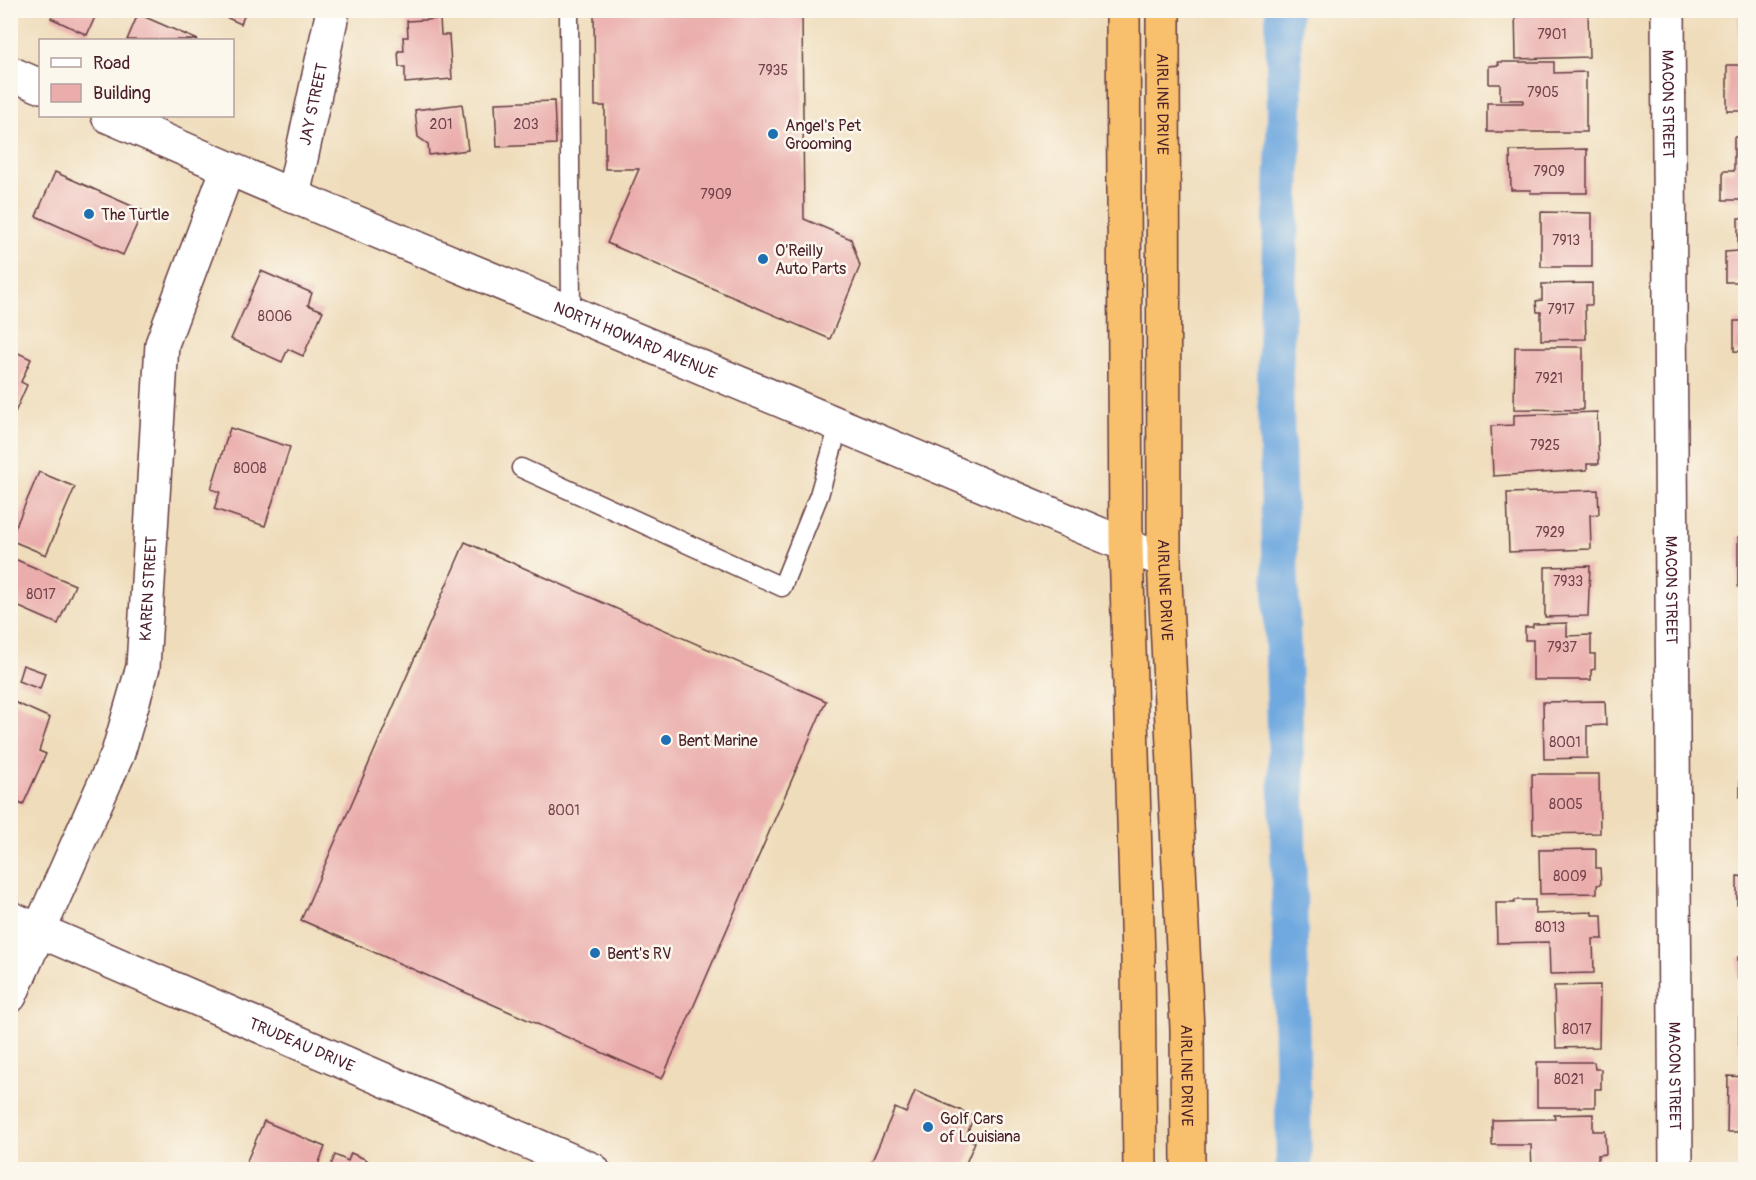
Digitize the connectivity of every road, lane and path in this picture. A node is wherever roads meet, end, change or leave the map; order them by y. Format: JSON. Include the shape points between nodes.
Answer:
{"nodes":[{"id":1,"x":333,"y":10,"type":"edge"},
{"id":2,"x":569,"y":10,"type":"edge"},
{"id":3,"x":1123,"y":10,"type":"edge"},
{"id":4,"x":1163,"y":10,"type":"edge"},
{"id":5,"x":1668,"y":10,"type":"edge"},
{"id":6,"x":10,"y":73,"type":"edge"},
{"id":7,"x":39,"y":86,"type":"edge"},
{"id":8,"x":110,"y":117,"type":"edge"},
{"id":9,"x":228,"y":168,"type":"junction"},
{"id":10,"x":293,"y":196,"type":"junction"},
{"id":11,"x":571,"y":312,"type":"junction"},
{"id":12,"x":839,"y":424,"type":"junction"},
{"id":13,"x":521,"y":468,"type":"dead end"},
{"id":14,"x":1126,"y":545,"type":"junction"},
{"id":15,"x":1164,"y":561,"type":"junction"},
{"id":16,"x":25,"y":925,"type":"edge"},
{"id":17,"x":10,"y":996,"type":"edge"},
{"id":18,"x":593,"y":1170,"type":"edge"},
{"id":19,"x":1140,"y":1170,"type":"edge"},
{"id":20,"x":1188,"y":1170,"type":"edge"},
{"id":21,"x":1676,"y":1170,"type":"edge"}],
"edges":[{"from":1,"to":10,"type":"street","name":"JAY STREET"},
{"from":2,"to":11,"type":"lane"},
{"from":3,"to":14,"type":"highway"},
{"from":4,"to":15,"type":"highway","name":"AIRLINE DRIVE"},
{"from":5,"to":21,"type":"street","name":"MACON STREET"},
{"from":6,"to":7,"type":"street"},
{"from":8,"to":9,"type":"street","name":"NORTH HOWARD AVENUE"},
{"from":9,"to":10,"type":"street","name":"NORTH HOWARD AVENUE"},
{"from":9,"to":16,"type":"street","name":"KAREN STREET","via":[[162,344],[143,667],[118,753]]},
{"from":10,"to":11,"type":"street","name":"NORTH HOWARD AVENUE"},
{"from":11,"to":12,"type":"street","name":"NORTH HOWARD AVENUE"},
{"from":12,"to":13,"type":"lane","via":[[819,495],[782,587]]},
{"from":12,"to":14,"type":"street","name":"NORTH HOWARD AVENUE"},
{"from":14,"to":15,"type":"street","name":"NORTH HOWARD AVENUE"},
{"from":14,"to":19,"type":"highway"},
{"from":15,"to":20,"type":"highway","name":"AIRLINE DRIVE","via":[[1187,1029]]},
{"from":16,"to":17,"type":"street","name":"KAREN STREET"},
{"from":16,"to":18,"type":"street","name":"TRUDEAU DRIVE"}]}
